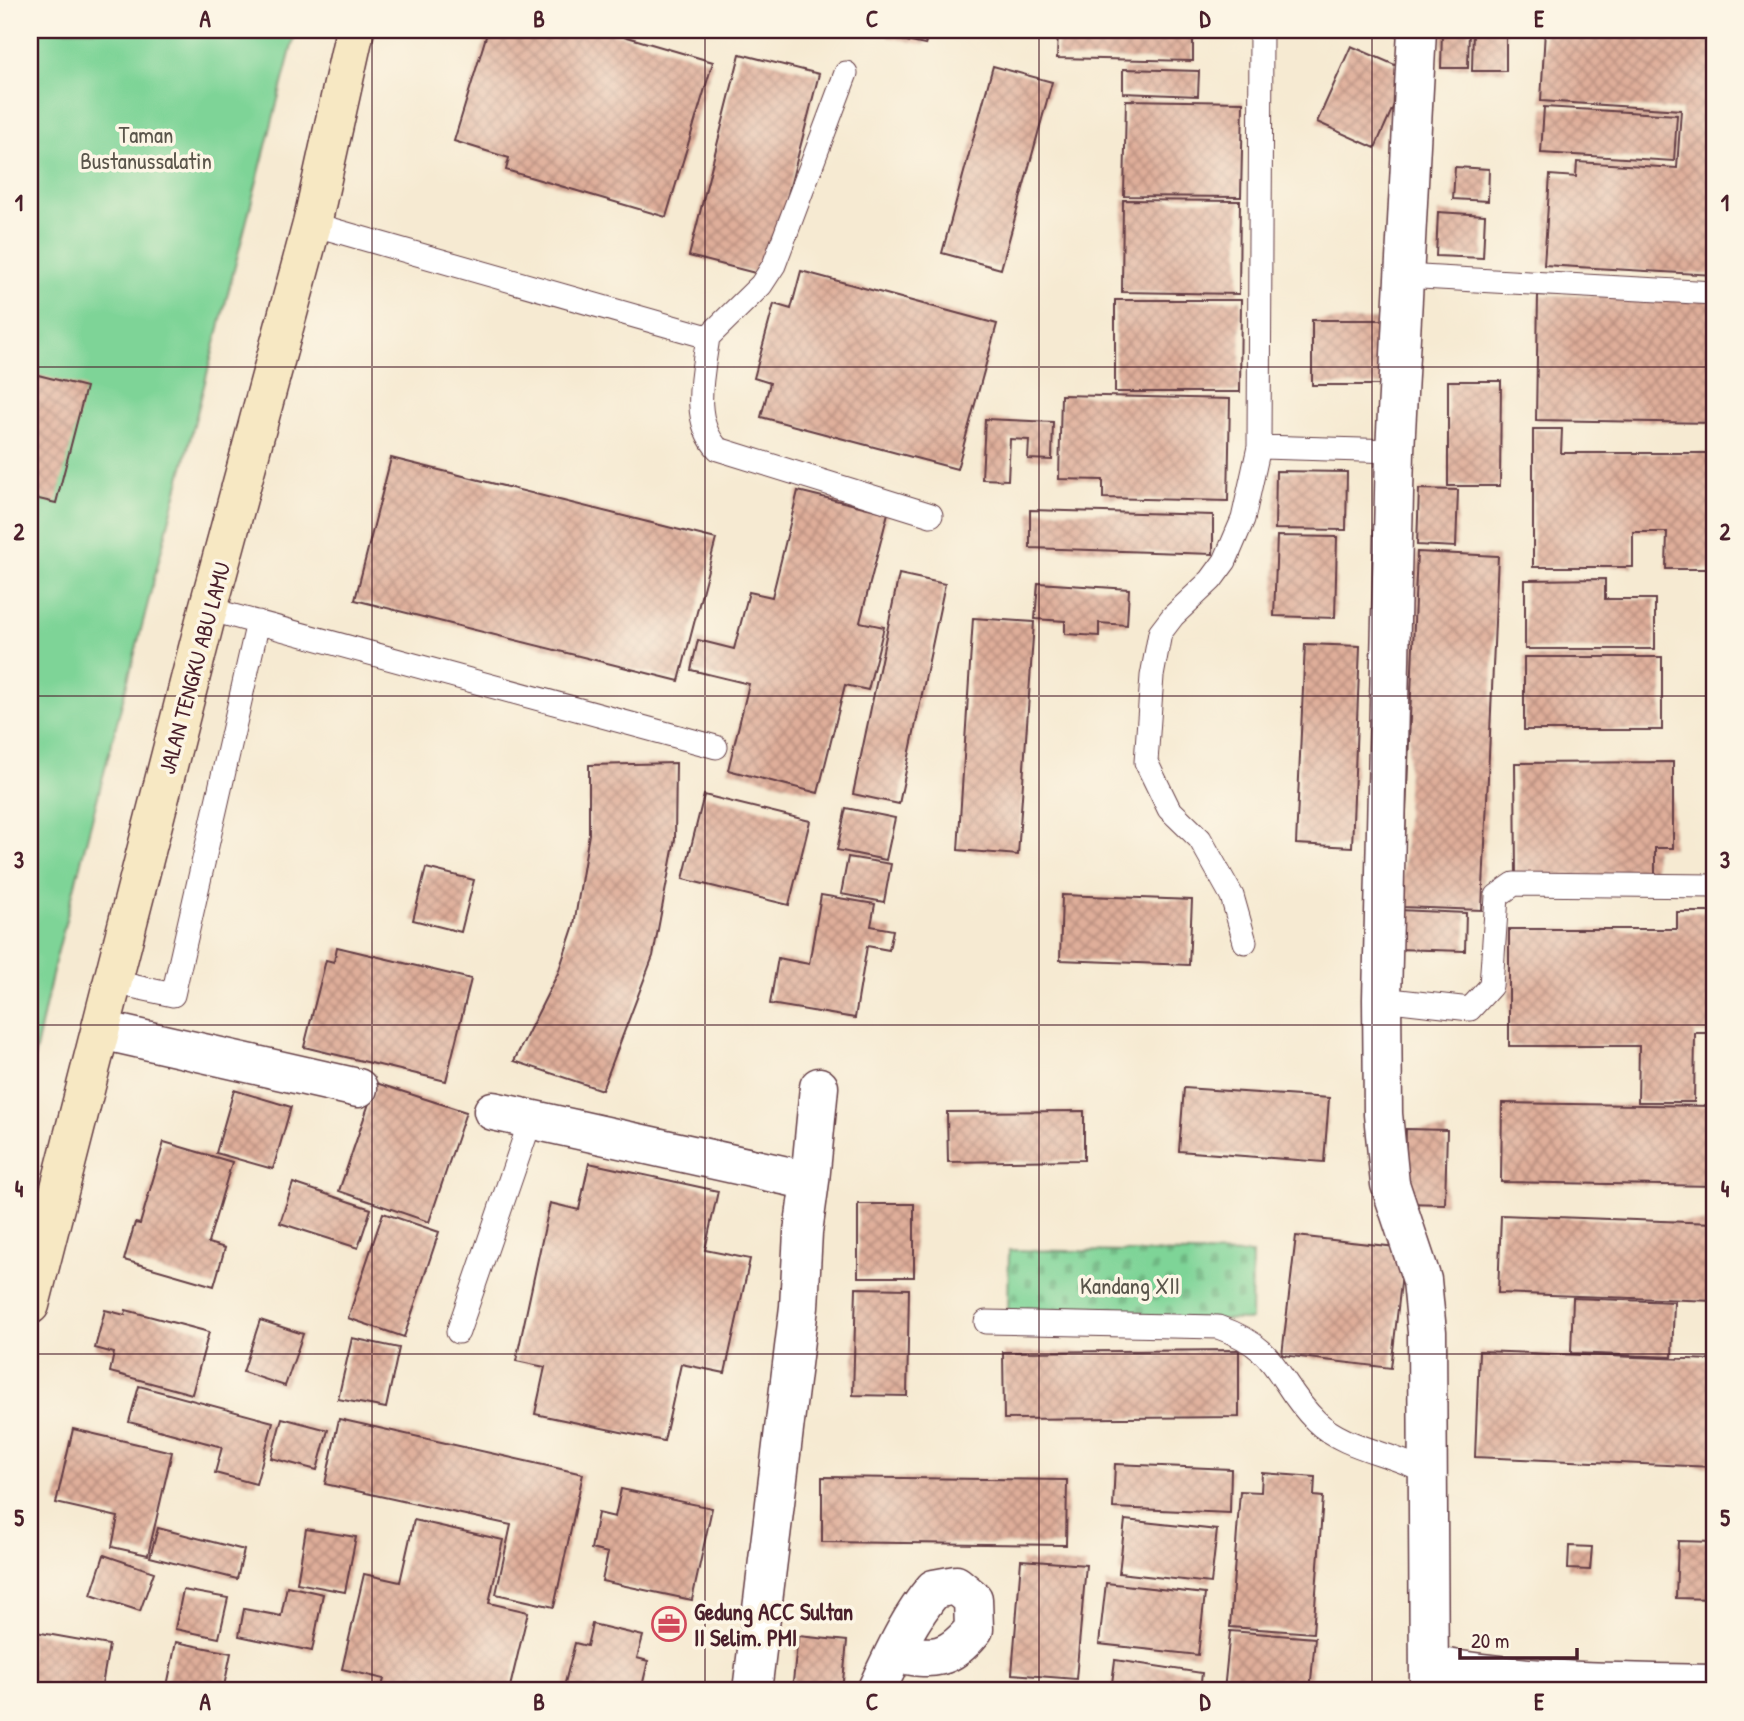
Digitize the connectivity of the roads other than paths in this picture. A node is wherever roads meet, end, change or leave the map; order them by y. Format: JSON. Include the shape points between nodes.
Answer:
{"nodes":[{"id":1,"x":355,"y":30,"type":"edge"},
{"id":2,"x":1261,"y":30,"type":"edge"},
{"id":3,"x":1417,"y":30,"type":"edge"},
{"id":4,"x":846,"y":73,"type":"dead end"},
{"id":5,"x":312,"y":224,"type":"junction"},
{"id":6,"x":1403,"y":276,"type":"junction"},
{"id":7,"x":1714,"y":293,"type":"edge"},
{"id":8,"x":708,"y":337,"type":"junction"},
{"id":9,"x":1259,"y":447,"type":"junction"},
{"id":10,"x":1395,"y":451,"type":"junction"},
{"id":11,"x":930,"y":515,"type":"dead end"},
{"id":12,"x":208,"y":609,"type":"junction"},
{"id":13,"x":258,"y":622,"type":"junction"},
{"id":14,"x":716,"y":747,"type":"dead end"},
{"id":15,"x":1714,"y":886,"type":"edge"},
{"id":16,"x":1245,"y":942,"type":"dead end"},
{"id":17,"x":113,"y":982,"type":"junction"},
{"id":18,"x":1382,"y":999,"type":"junction"},
{"id":19,"x":101,"y":1030,"type":"junction"},
{"id":20,"x":819,"y":1087,"type":"dead end"},
{"id":21,"x":358,"y":1088,"type":"dead end"},
{"id":22,"x":493,"y":1111,"type":"dead end"},
{"id":23,"x":531,"y":1119,"type":"junction"},
{"id":24,"x":810,"y":1181,"type":"junction"},
{"id":25,"x":30,"y":1306,"type":"edge"},
{"id":26,"x":986,"y":1322,"type":"dead end"},
{"id":27,"x":457,"y":1332,"type":"dead end"},
{"id":28,"x":1427,"y":1472,"type":"junction"},
{"id":29,"x":894,"y":1653,"type":"dead end"},
{"id":30,"x":1429,"y":1678,"type":"edge"},
{"id":31,"x":1714,"y":1684,"type":"edge"},
{"id":32,"x":752,"y":1691,"type":"edge"},
{"id":33,"x":876,"y":1691,"type":"edge"}],
"edges":[{"from":1,"to":5,"type":"street","name":"JALAN TENGKU ABU LAMU"},
{"from":2,"to":9,"type":"lane"},
{"from":3,"to":6,"type":"street"},
{"from":4,"to":8,"type":"lane","via":[[774,265],[761,285]]},
{"from":5,"to":8,"type":"lane"},
{"from":5,"to":12,"type":"street","name":"JALAN TENGKU ABU LAMU"},
{"from":6,"to":7,"type":"lane"},
{"from":6,"to":10,"type":"street"},
{"from":8,"to":11,"type":"lane","via":[[701,420],[718,449]]},
{"from":9,"to":10,"type":"lane"},
{"from":9,"to":16,"type":"lane","via":[[1243,519],[1225,561],[1160,633],[1146,761],[1169,809],[1200,839],[1232,896]]},
{"from":10,"to":18,"type":"street"},
{"from":12,"to":13,"type":"lane"},
{"from":12,"to":17,"type":"street","name":"JALAN TENGKU ABU LAMU"},
{"from":13,"to":14,"type":"lane"},
{"from":13,"to":17,"type":"lane","via":[[173,995]]},
{"from":15,"to":18,"type":"lane","via":[[1514,884],[1497,896],[1491,986],[1470,1009]]},
{"from":17,"to":19,"type":"street","name":"JALAN TENGKU ABU LAMU"},
{"from":18,"to":28,"type":"street","via":[[1383,1114],[1390,1184],[1422,1280],[1427,1332]]},
{"from":19,"to":21,"type":"street"},
{"from":19,"to":25,"type":"street","name":"JALAN TENGKU ABU LAMU"},
{"from":20,"to":24,"type":"street"},
{"from":22,"to":23,"type":"street"},
{"from":23,"to":24,"type":"street"},
{"from":23,"to":27,"type":"lane"},
{"from":24,"to":32,"type":"street"},
{"from":26,"to":28,"type":"lane","via":[[1218,1327],[1242,1335],[1268,1355],[1317,1422],[1348,1441]]},
{"from":28,"to":30,"type":"street"},
{"from":29,"to":33,"type":"street"},
{"from":30,"to":31,"type":"street","via":[[1490,1675],[1560,1682]]}]}
